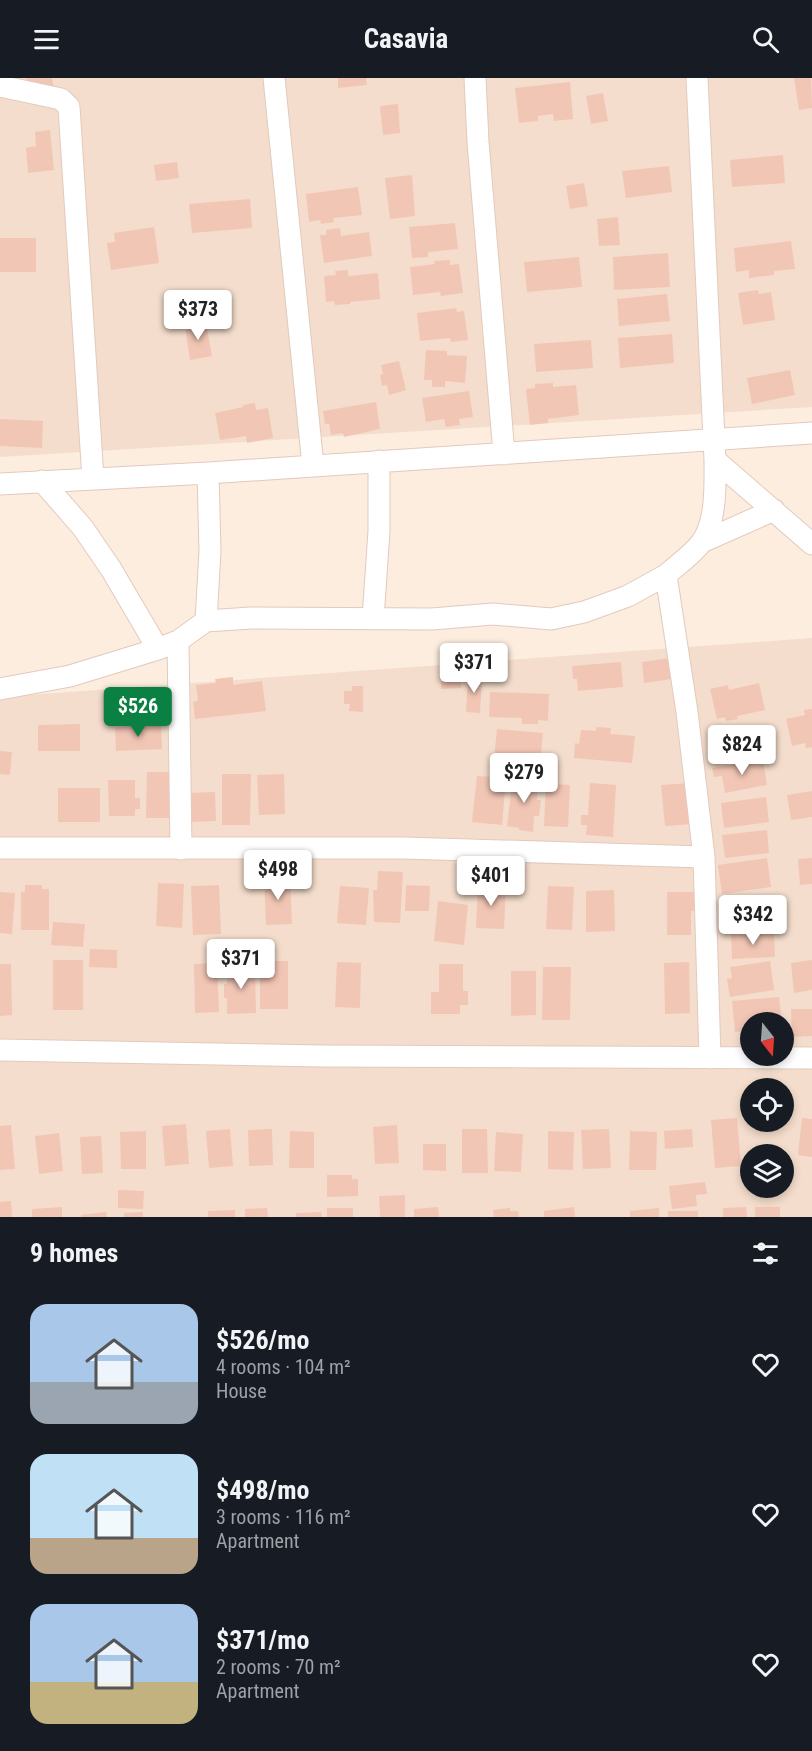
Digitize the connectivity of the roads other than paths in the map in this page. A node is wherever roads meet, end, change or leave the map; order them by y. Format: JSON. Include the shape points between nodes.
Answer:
{"nodes":[{"id":1,"x":274,"y":78,"type":"edge"},
{"id":2,"x":475,"y":78,"type":"edge"},
{"id":3,"x":697,"y":78,"type":"edge"},
{"id":4,"x":0,"y":86,"type":"edge"},
{"id":5,"x":812,"y":433,"type":"edge"},
{"id":6,"x":713,"y":438,"type":"junction"},
{"id":7,"x":504,"y":454,"type":"junction"},
{"id":8,"x":715,"y":460,"type":"junction"},
{"id":9,"x":380,"y":461,"type":"junction"},
{"id":10,"x":314,"y":466,"type":"junction"},
{"id":11,"x":208,"y":473,"type":"junction"},
{"id":12,"x":93,"y":478,"type":"junction"},
{"id":13,"x":42,"y":481,"type":"junction"},
{"id":14,"x":0,"y":484,"type":"edge"},
{"id":15,"x":774,"y":510,"type":"junction"},
{"id":16,"x":702,"y":542,"type":"junction"},
{"id":17,"x":812,"y":544,"type":"edge"},
{"id":18,"x":666,"y":574,"type":"junction"},
{"id":19,"x":373,"y":619,"type":"junction"},
{"id":20,"x":206,"y":621,"type":"junction"},
{"id":21,"x":178,"y":641,"type":"junction"},
{"id":22,"x":158,"y":649,"type":"junction"},
{"id":23,"x":0,"y":689,"type":"edge"},
{"id":24,"x":0,"y":848,"type":"edge"},
{"id":25,"x":181,"y":849,"type":"junction"},
{"id":26,"x":704,"y":857,"type":"junction"},
{"id":27,"x":0,"y":1050,"type":"edge"},
{"id":28,"x":710,"y":1058,"type":"junction"},
{"id":29,"x":812,"y":1058,"type":"edge"}],
"edges":[{"from":1,"to":10,"type":"street"},
{"from":2,"to":7,"type":"street"},
{"from":3,"to":6,"type":"street"},
{"from":4,"to":12,"type":"street","via":[[61,99],[69,107]]},
{"from":5,"to":6,"type":"street"},
{"from":6,"to":7,"type":"street"},
{"from":6,"to":8,"type":"street"},
{"from":7,"to":9,"type":"street"},
{"from":8,"to":15,"type":"street"},
{"from":8,"to":16,"type":"street","via":[[714,505]]},
{"from":9,"to":10,"type":"street"},
{"from":9,"to":19,"type":"street"},
{"from":10,"to":11,"type":"street"},
{"from":11,"to":12,"type":"street"},
{"from":11,"to":20,"type":"street","via":[[210,551]]},
{"from":12,"to":13,"type":"street"},
{"from":13,"to":14,"type":"street"},
{"from":13,"to":22,"type":"street","via":[[83,528]]},
{"from":15,"to":16,"type":"street"},
{"from":15,"to":17,"type":"street"},
{"from":16,"to":18,"type":"street"},
{"from":18,"to":19,"type":"street","via":[[628,596],[551,619],[493,614]]},
{"from":18,"to":26,"type":"street"},
{"from":19,"to":20,"type":"street"},
{"from":20,"to":21,"type":"street"},
{"from":21,"to":22,"type":"street"},
{"from":21,"to":25,"type":"street"},
{"from":22,"to":23,"type":"street","via":[[70,676]]},
{"from":24,"to":25,"type":"street"},
{"from":25,"to":26,"type":"street","via":[[404,848]]},
{"from":26,"to":28,"type":"street"},
{"from":27,"to":28,"type":"street"},
{"from":28,"to":29,"type":"street"}]}
